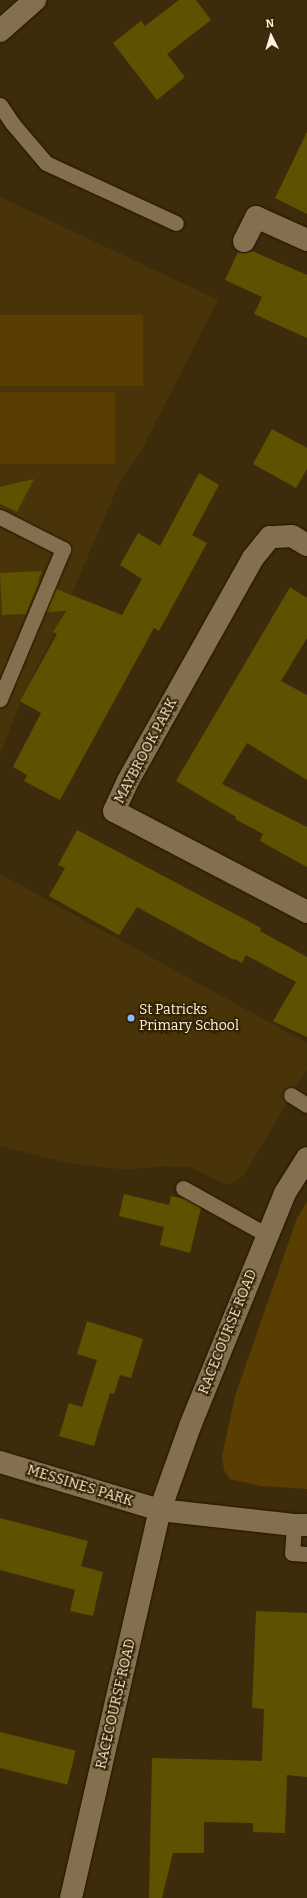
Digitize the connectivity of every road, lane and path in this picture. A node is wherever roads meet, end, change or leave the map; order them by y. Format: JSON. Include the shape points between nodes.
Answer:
{"nodes":[{"id":1,"x":35,"y":0,"type":"edge"},
{"id":2,"x":0,"y":31,"type":"edge"},
{"id":3,"x":0,"y":106,"type":"edge"},
{"id":4,"x":176,"y":224,"type":"dead end"},
{"id":5,"x":307,"y":240,"type":"edge"},
{"id":6,"x":244,"y":242,"type":"dead end"},
{"id":7,"x":0,"y":517,"type":"edge"},
{"id":8,"x":307,"y":545,"type":"edge"},
{"id":9,"x":0,"y":699,"type":"edge"},
{"id":10,"x":307,"y":912,"type":"edge"},
{"id":11,"x":291,"y":1095,"type":"dead end"},
{"id":12,"x":307,"y":1105,"type":"edge"},
{"id":13,"x":307,"y":1158,"type":"edge"},
{"id":14,"x":183,"y":1188,"type":"dead end"},
{"id":15,"x":267,"y":1235,"type":"junction"},
{"id":16,"x":0,"y":1462,"type":"edge"},
{"id":17,"x":160,"y":1510,"type":"junction"},
{"id":18,"x":301,"y":1525,"type":"edge"},
{"id":19,"x":307,"y":1554,"type":"edge"},
{"id":20,"x":71,"y":1898,"type":"edge"}],
"edges":[{"from":1,"to":2,"type":"street"},
{"from":3,"to":4,"type":"lane","via":[[46,163]]},
{"from":5,"to":6,"type":"street","via":[[256,217]]},
{"from":7,"to":9,"type":"lane","via":[[63,549]]},
{"from":8,"to":10,"type":"street","name":"MAYBROOK PARK","via":[[292,536],[270,537],[253,558],[128,780],[114,811]]},
{"from":11,"to":12,"type":"lane"},
{"from":13,"to":15,"type":"street","name":"RACECOURSE ROAD","via":[[284,1192]]},
{"from":14,"to":15,"type":"lane"},
{"from":15,"to":17,"type":"street","name":"RACECOURSE ROAD","via":[[190,1426]]},
{"from":16,"to":17,"type":"street","name":"MESSINES PARK"},
{"from":17,"to":18,"type":"street"},
{"from":17,"to":20,"type":"street","name":"RACECOURSE ROAD"},
{"from":18,"to":19,"type":"lane","via":[[292,1553]]}]}
